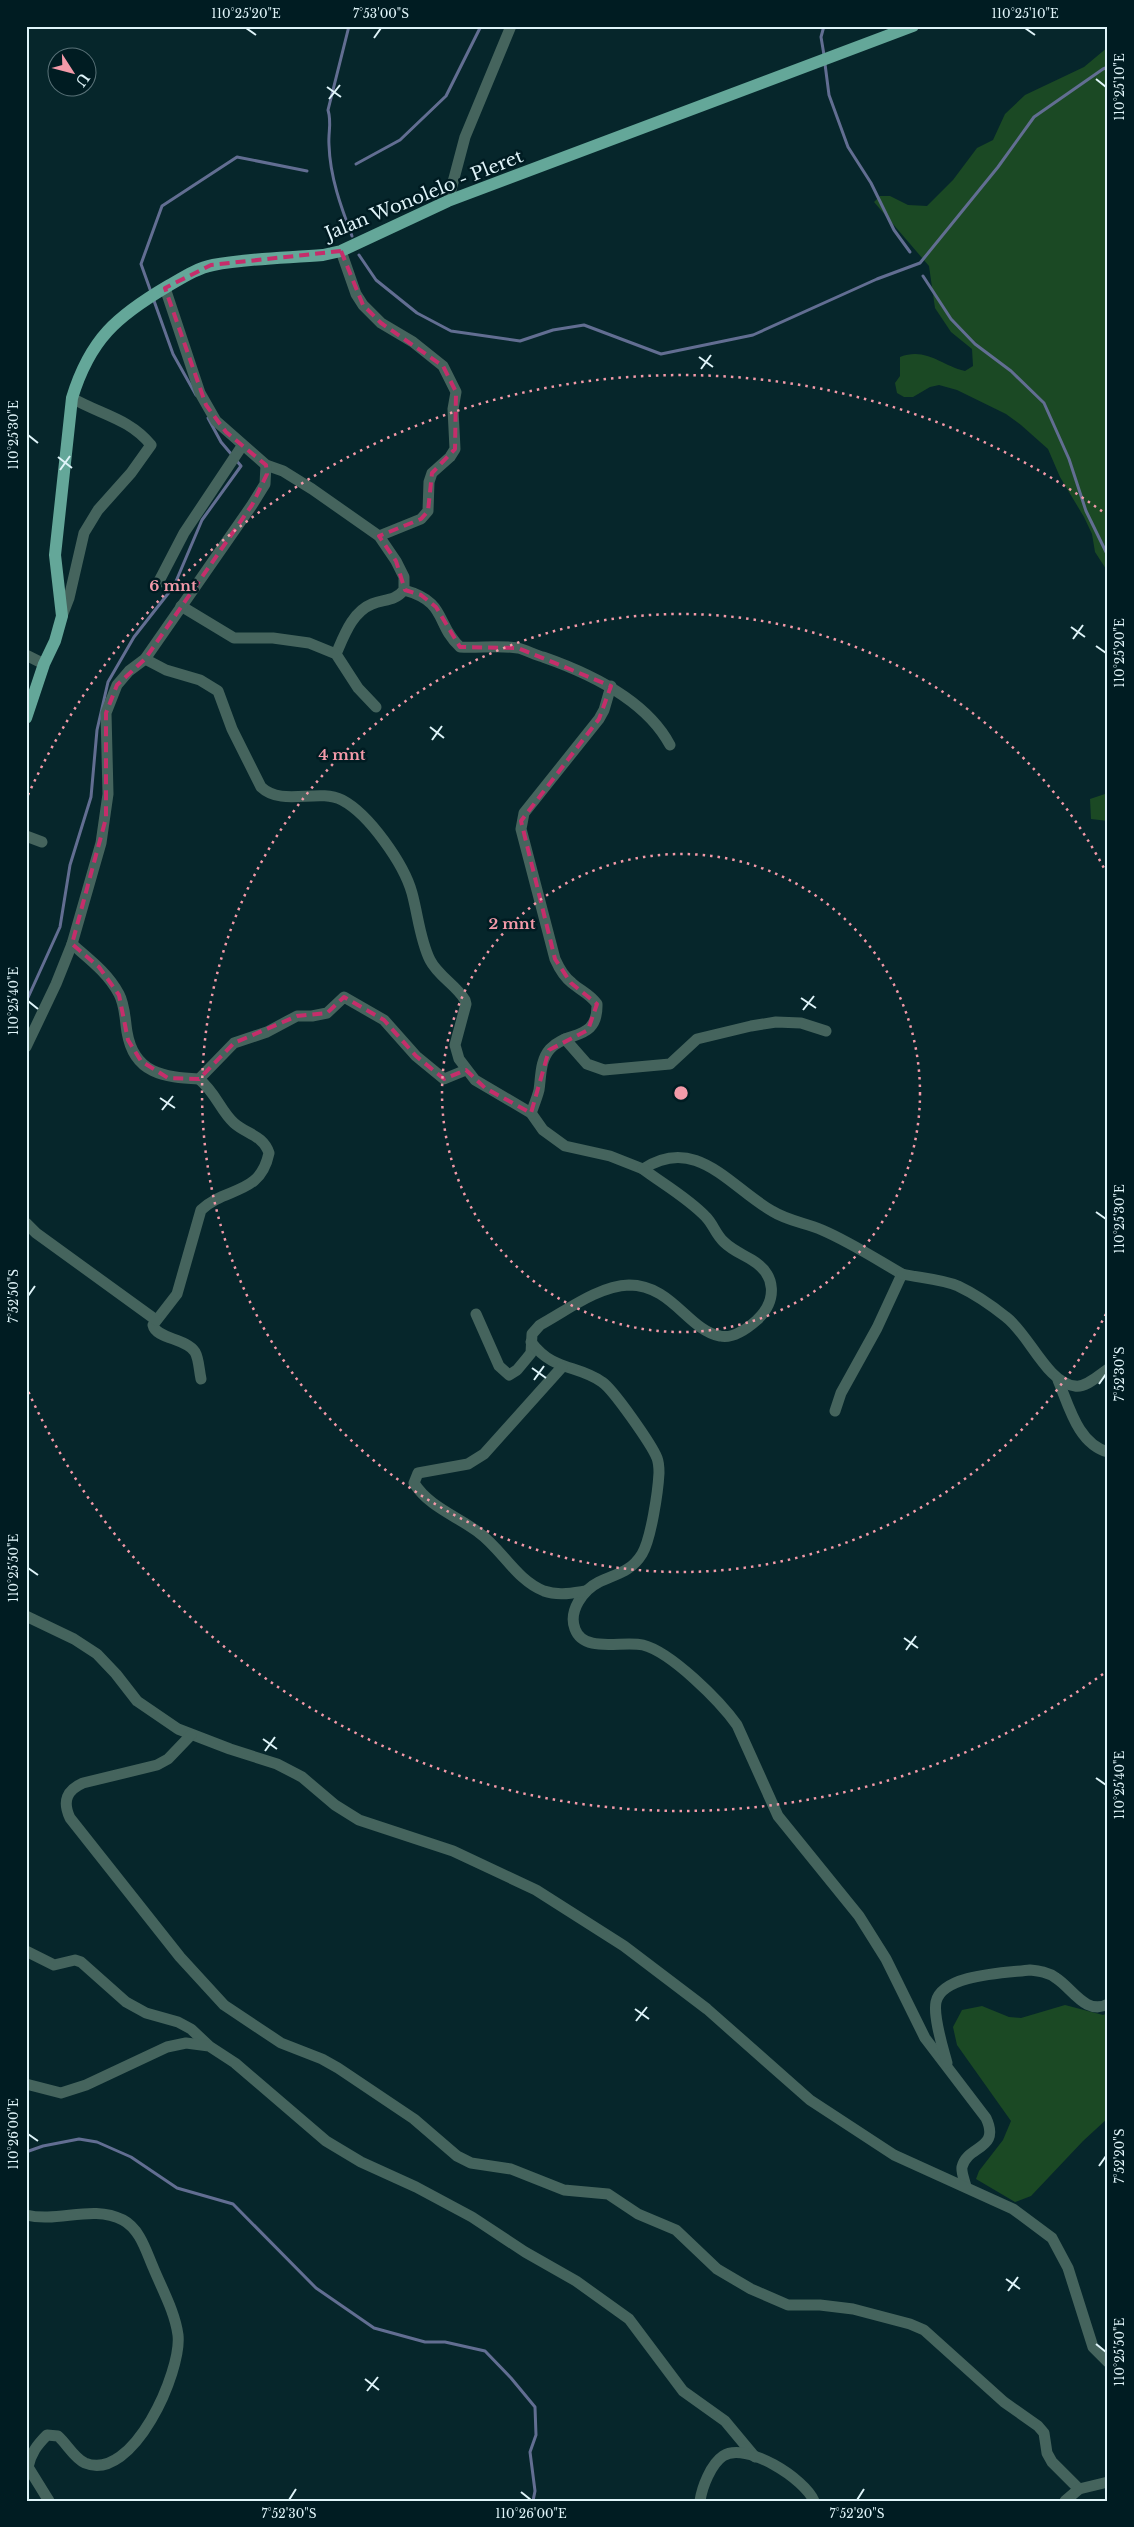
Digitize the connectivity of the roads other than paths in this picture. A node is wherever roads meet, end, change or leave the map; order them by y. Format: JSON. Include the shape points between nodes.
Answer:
{"nodes":[{"id":1,"x":511,"y":26,"type":"edge"},
{"id":2,"x":913,"y":26,"type":"edge"},
{"id":3,"x":448,"y":202,"type":"junction"},
{"id":4,"x":341,"y":251,"type":"junction"},
{"id":5,"x":162,"y":289,"type":"junction"},
{"id":6,"x":72,"y":398,"type":"junction"},
{"id":7,"x":241,"y":448,"type":"junction"},
{"id":8,"x":266,"y":465,"type":"junction"},
{"id":9,"x":379,"y":536,"type":"junction"},
{"id":10,"x":158,"y":583,"type":"dead end"},
{"id":11,"x":404,"y":590,"type":"junction"},
{"id":12,"x":181,"y":606,"type":"junction"},
{"id":13,"x":62,"y":616,"type":"junction"},
{"id":14,"x":336,"y":654,"type":"junction"},
{"id":15,"x":26,"y":655,"type":"edge"},
{"id":16,"x":145,"y":659,"type":"junction"},
{"id":17,"x":44,"y":664,"type":"junction"},
{"id":18,"x":611,"y":686,"type":"junction"},
{"id":19,"x":376,"y":706,"type":"dead end"},
{"id":20,"x":26,"y":718,"type":"edge"},
{"id":21,"x":670,"y":745,"type":"dead end"},
{"id":22,"x":26,"y":836,"type":"edge"},
{"id":23,"x":42,"y":842,"type":"dead end"},
{"id":24,"x":72,"y":944,"type":"junction"},
{"id":25,"x":826,"y":1030,"type":"dead end"},
{"id":26,"x":565,"y":1039,"type":"junction"},
{"id":27,"x":26,"y":1047,"type":"edge"},
{"id":28,"x":466,"y":1070,"type":"junction"},
{"id":29,"x":200,"y":1078,"type":"junction"},
{"id":30,"x":531,"y":1113,"type":"junction"},
{"id":31,"x":643,"y":1169,"type":"junction"},
{"id":32,"x":26,"y":1224,"type":"edge"},
{"id":33,"x":902,"y":1274,"type":"junction"},
{"id":34,"x":476,"y":1314,"type":"dead end"},
{"id":35,"x":156,"y":1320,"type":"junction"},
{"id":36,"x":531,"y":1342,"type":"junction"},
{"id":37,"x":562,"y":1367,"type":"junction"},
{"id":38,"x":1108,"y":1368,"type":"edge"},
{"id":39,"x":200,"y":1379,"type":"dead end"},
{"id":40,"x":1058,"y":1380,"type":"junction"},
{"id":41,"x":834,"y":1411,"type":"dead end"},
{"id":42,"x":1108,"y":1452,"type":"edge"},
{"id":43,"x":586,"y":1591,"type":"junction"},
{"id":44,"x":26,"y":1616,"type":"edge"},
{"id":45,"x":191,"y":1735,"type":"junction"},
{"id":46,"x":26,"y":1951,"type":"edge"},
{"id":47,"x":1108,"y":2004,"type":"edge"},
{"id":48,"x":209,"y":2046,"type":"junction"},
{"id":49,"x":947,"y":2067,"type":"junction"},
{"id":50,"x":26,"y":2084,"type":"edge"},
{"id":51,"x":966,"y":2187,"type":"junction"},
{"id":52,"x":26,"y":2214,"type":"edge"},
{"id":53,"x":1108,"y":2362,"type":"edge"},
{"id":54,"x":755,"y":2457,"type":"junction"},
{"id":55,"x":27,"y":2467,"type":"edge"},
{"id":56,"x":1108,"y":2482,"type":"edge"},
{"id":57,"x":1079,"y":2488,"type":"junction"},
{"id":58,"x":50,"y":2501,"type":"edge"},
{"id":59,"x":700,"y":2501,"type":"edge"},
{"id":60,"x":814,"y":2501,"type":"edge"},
{"id":61,"x":1065,"y":2501,"type":"edge"}],
"edges":[{"from":1,"to":3,"type":"street","via":[[465,136]]},
{"from":2,"to":3,"type":"main road","name":"Jalan Wonolelo - Pleret"},
{"from":3,"to":4,"type":"main road","name":"Jalan Wonolelo - Pleret"},
{"from":4,"to":5,"type":"main road","name":"Jalan Wonolelo - Pleret","via":[[211,265]]},
{"from":4,"to":9,"type":"street","via":[[363,306],[381,323],[413,342],[442,366],[456,392],[453,409],[456,449],[432,473],[428,511],[421,519]]},
{"from":5,"to":6,"type":"main road","name":"Jalan Wonolelo - Pleret","via":[[111,326],[95,344]]},
{"from":5,"to":7,"type":"street","via":[[206,406]]},
{"from":6,"to":13,"type":"main road","name":"Jalan Wonolelo - Pleret","via":[[55,555]]},
{"from":6,"to":13,"type":"street","via":[[91,409],[119,418],[151,445],[98,510],[84,533]]},
{"from":7,"to":8,"type":"street"},
{"from":7,"to":10,"type":"street","via":[[184,533]]},
{"from":8,"to":9,"type":"street","via":[[283,471],[312,489]]},
{"from":8,"to":12,"type":"street","via":[[262,491]]},
{"from":9,"to":11,"type":"street","via":[[404,577]]},
{"from":11,"to":14,"type":"street","via":[[392,600],[370,605],[351,621]]},
{"from":11,"to":18,"type":"street","via":[[421,595],[436,607],[460,648],[518,648]]},
{"from":12,"to":14,"type":"street","via":[[234,638],[273,638],[308,643]]},
{"from":12,"to":16,"type":"street"},
{"from":13,"to":17,"type":"main road","name":"Jalan Wonolelo - Pleret"},
{"from":14,"to":19,"type":"street","via":[[358,688]]},
{"from":15,"to":17,"type":"street"},
{"from":16,"to":24,"type":"street","via":[[117,685],[106,712],[106,818]]},
{"from":16,"to":28,"type":"street","via":[[166,670],[200,680],[218,691],[235,735],[266,792],[343,800],[385,840],[408,881],[430,960],[465,1000],[455,1045]]},
{"from":17,"to":20,"type":"main road","name":"Jalan Wonolelo - Pleret"},
{"from":18,"to":21,"type":"street","via":[[664,733]]},
{"from":18,"to":26,"type":"street","via":[[599,719],[530,805],[521,821],[555,959],[571,983],[592,996],[597,1004],[594,1021],[588,1030]]},
{"from":22,"to":23,"type":"street"},
{"from":24,"to":27,"type":"street"},
{"from":24,"to":29,"type":"street","via":[[99,968],[119,995],[128,1040],[141,1062],[168,1078]]},
{"from":25,"to":26,"type":"street","via":[[801,1023],[751,1026],[697,1040],[670,1064],[604,1070],[588,1064]]},
{"from":26,"to":30,"type":"street","via":[[553,1046],[544,1059],[539,1092]]},
{"from":28,"to":29,"type":"street","via":[[444,1079],[416,1056],[384,1020],[344,997],[327,1013],[297,1016],[267,1032],[234,1043]]},
{"from":28,"to":30,"type":"street","via":[[485,1088]]},
{"from":29,"to":35,"type":"street","via":[[234,1122],[260,1138],[269,1153],[260,1176],[252,1183],[201,1210],[177,1294]]},
{"from":30,"to":31,"type":"street","via":[[543,1130],[565,1146],[610,1156]]},
{"from":31,"to":33,"type":"street","via":[[672,1156],[706,1164],[771,1211],[841,1238]]},
{"from":31,"to":36,"type":"street","via":[[706,1216],[730,1248],[764,1270],[773,1290],[764,1312],[734,1335],[722,1337],[702,1328],[666,1297],[641,1286],[628,1285],[605,1290],[540,1325],[532,1334]]},
{"from":32,"to":35,"type":"street"},
{"from":33,"to":40,"type":"street","via":[[956,1286],[977,1296],[1014,1324]]},
{"from":33,"to":41,"type":"street"},
{"from":34,"to":36,"type":"street","via":[[499,1366],[506,1373],[513,1374],[523,1364],[530,1353]]},
{"from":35,"to":39,"type":"street","via":[[153,1325],[157,1332],[194,1350]]},
{"from":36,"to":37,"type":"street","via":[[549,1361]]},
{"from":37,"to":43,"type":"street","via":[[606,1384],[652,1450],[659,1466],[648,1540],[642,1554],[632,1567]]},
{"from":37,"to":43,"type":"street","via":[[484,1454],[468,1464],[418,1473],[414,1483],[438,1506],[479,1532],[530,1583],[545,1591],[564,1594]]},
{"from":38,"to":40,"type":"street","via":[[1076,1387]]},
{"from":40,"to":42,"type":"street","via":[[1082,1434],[1100,1450]]},
{"from":43,"to":49,"type":"street","via":[[573,1616],[575,1629],[581,1638],[592,1644],[627,1642],[657,1649],[670,1657],[728,1712],[744,1739],[778,1816],[859,1916],[886,1959],[925,2038]]},
{"from":44,"to":45,"type":"street","via":[[74,1639],[96,1654],[137,1701]]},
{"from":45,"to":51,"type":"street","via":[[277,1764],[302,1777],[359,1820],[453,1850],[536,1890],[624,1946],[706,2010],[810,2100],[894,2155]]},
{"from":45,"to":57,"type":"street","via":[[168,1759],[157,1765],[73,1788],[66,1796],[65,1808],[180,1957],[224,2005],[281,2043],[338,2068],[414,2119],[457,2156],[471,2163],[511,2169],[564,2190],[608,2194],[638,2214],[676,2230],[711,2265],[788,2306],[844,2308],[924,2330],[1004,2402],[1038,2426],[1044,2433],[1052,2462]]},
{"from":46,"to":48,"type":"street","via":[[54,1965],[75,1960],[81,1962],[126,2002],[146,2013],[178,2022]]},
{"from":47,"to":49,"type":"street","via":[[1093,2007],[1056,1978],[1030,1970],[948,1985],[936,2003]]},
{"from":48,"to":50,"type":"street","via":[[186,2043],[167,2047],[61,2094]]},
{"from":48,"to":54,"type":"street","via":[[235,2063],[326,2141],[360,2162],[472,2217],[576,2281],[629,2319],[683,2391],[725,2421]]},
{"from":49,"to":51,"type":"street","via":[[986,2118],[991,2132],[965,2161],[962,2168]]},
{"from":51,"to":53,"type":"street","via":[[1014,2209],[1052,2238],[1068,2268],[1093,2347]]},
{"from":52,"to":55,"type":"street","via":[[53,2217],[96,2212],[126,2221],[145,2246],[178,2335],[171,2375],[149,2426],[120,2457],[102,2464],[86,2463],[76,2457],[58,2436],[47,2435],[30,2456]]},
{"from":54,"to":59,"type":"street","via":[[737,2453],[723,2456],[714,2465]]},
{"from":54,"to":60,"type":"street","via":[[794,2477]]},
{"from":55,"to":58,"type":"street"},
{"from":56,"to":57,"type":"street"},
{"from":57,"to":61,"type":"street"}]}
